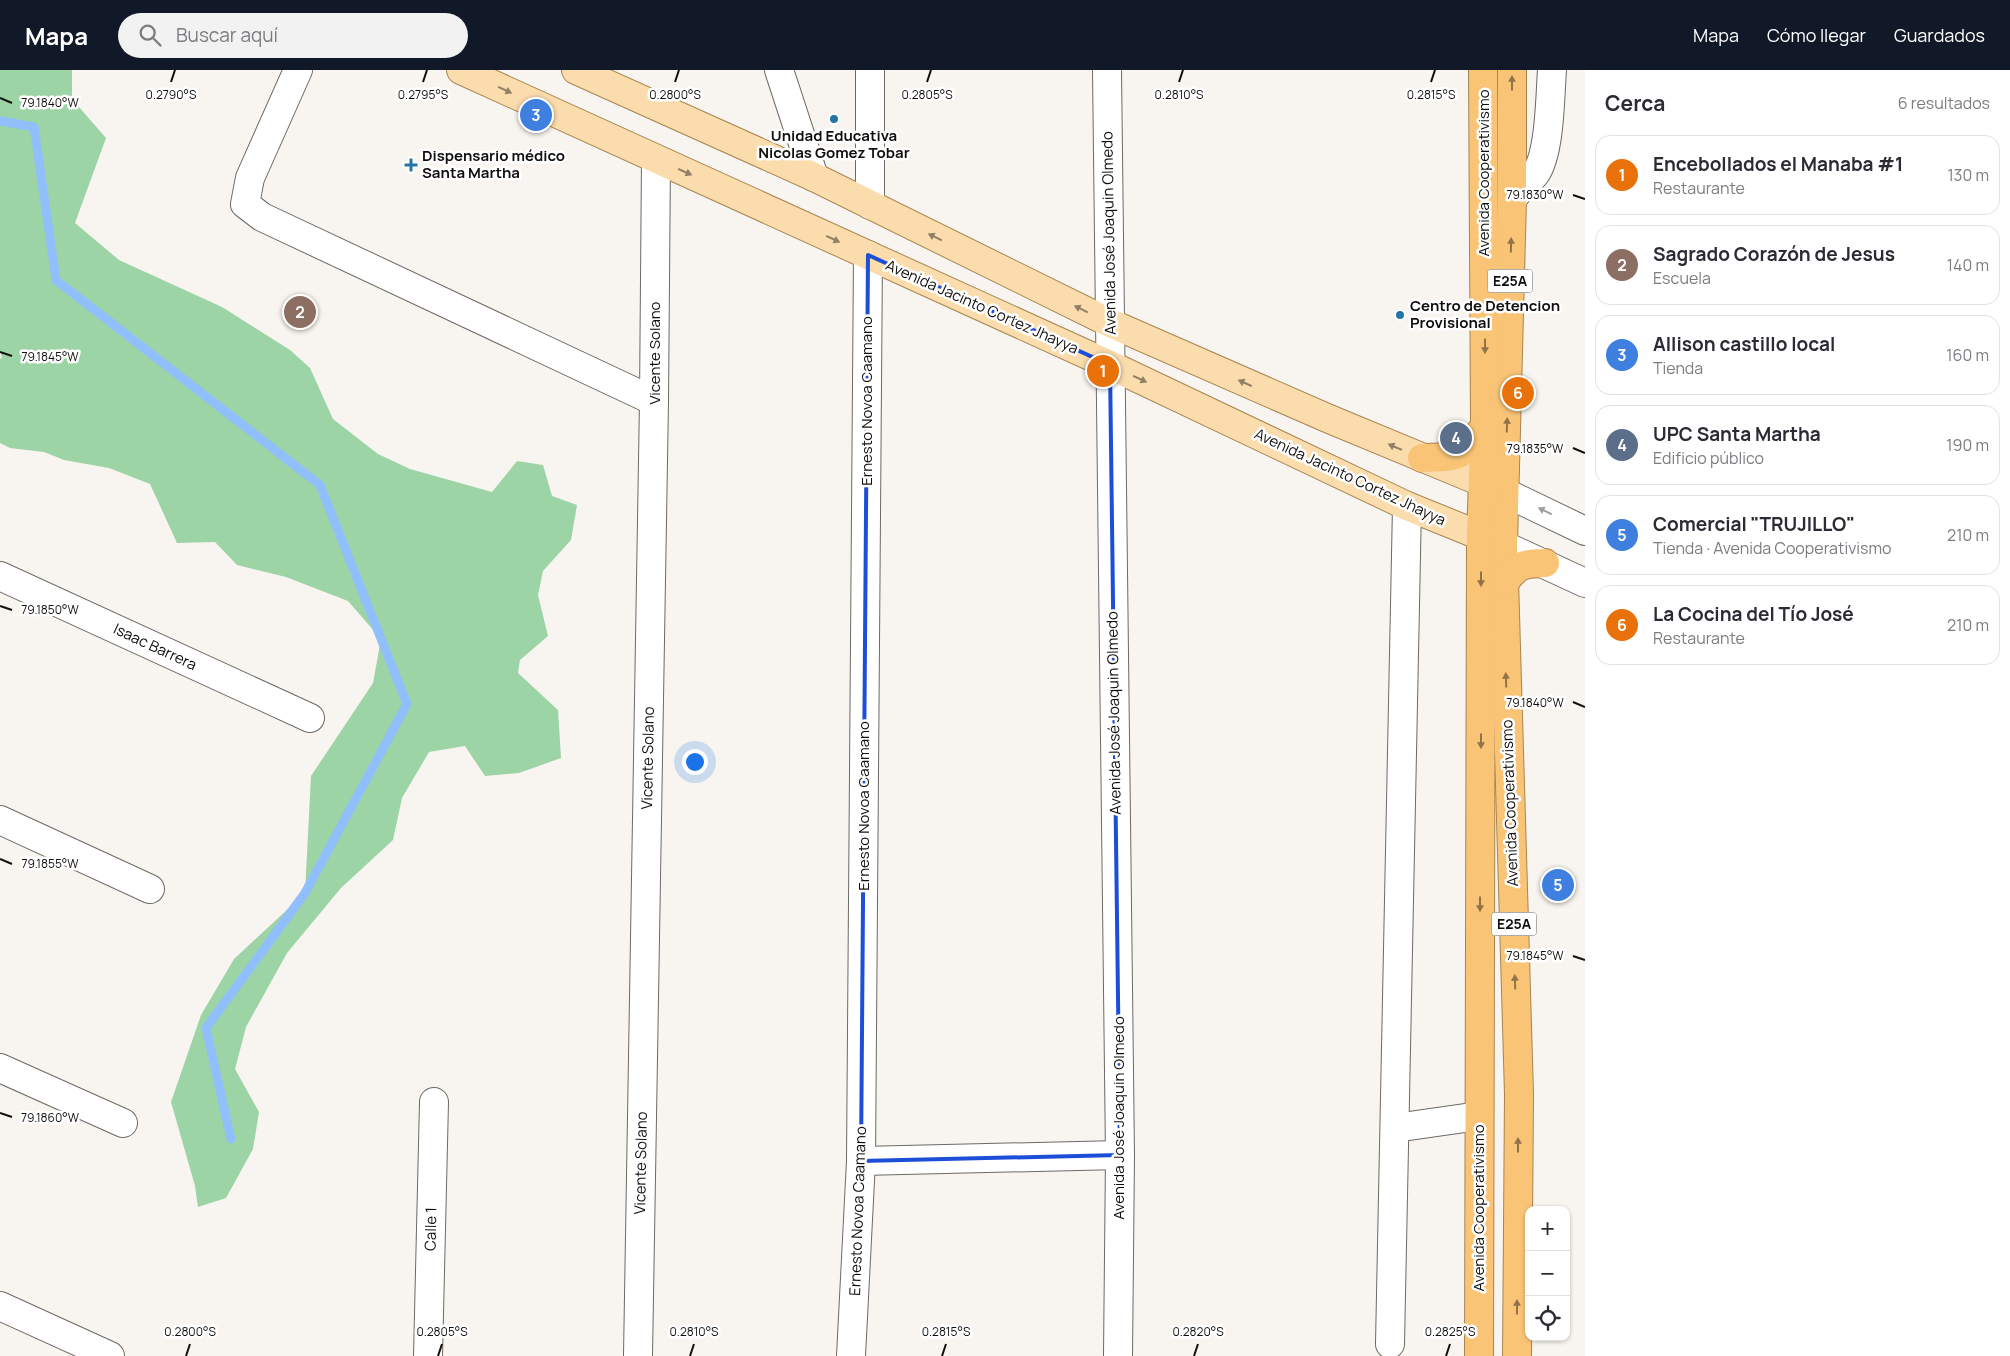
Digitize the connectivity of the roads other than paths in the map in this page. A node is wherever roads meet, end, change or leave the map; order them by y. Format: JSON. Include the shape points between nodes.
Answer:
{"nodes":[{"id":1,"x":298,"y":70,"type":"edge"},
{"id":2,"x":461,"y":70,"type":"edge"},
{"id":3,"x":576,"y":70,"type":"edge"},
{"id":4,"x":779,"y":70,"type":"edge"},
{"id":5,"x":870,"y":70,"type":"edge"},
{"id":6,"x":1106,"y":70,"type":"edge"},
{"id":7,"x":1483,"y":70,"type":"edge"},
{"id":8,"x":1512,"y":70,"type":"edge"},
{"id":9,"x":1552,"y":70,"type":"edge"},
{"id":10,"x":656,"y":159,"type":"junction"},
{"id":11,"x":814,"y":177,"type":"junction"},
{"id":12,"x":1512,"y":199,"type":"junction"},
{"id":13,"x":870,"y":205,"type":"junction"},
{"id":14,"x":868,"y":256,"type":"junction"},
{"id":15,"x":1110,"y":323,"type":"junction"},
{"id":16,"x":1110,"y":365,"type":"junction"},
{"id":17,"x":654,"y":401,"type":"junction"},
{"id":18,"x":1485,"y":426,"type":"junction"},
{"id":19,"x":1422,"y":458,"type":"junction"},
{"id":20,"x":1494,"y":487,"type":"junction"},
{"id":21,"x":1407,"y":506,"type":"junction"},
{"id":22,"x":1585,"y":531,"type":"edge"},
{"id":23,"x":1492,"y":540,"type":"junction"},
{"id":24,"x":1545,"y":563,"type":"junction"},
{"id":25,"x":0,"y":576,"type":"edge"},
{"id":26,"x":1504,"y":583,"type":"junction"},
{"id":27,"x":1585,"y":583,"type":"edge"},
{"id":28,"x":310,"y":718,"type":"dead end"},
{"id":29,"x":0,"y":820,"type":"edge"},
{"id":30,"x":150,"y":888,"type":"dead end"},
{"id":31,"x":0,"y":1068,"type":"edge"},
{"id":32,"x":434,"y":1102,"type":"dead end"},
{"id":33,"x":1479,"y":1116,"type":"junction"},
{"id":34,"x":123,"y":1123,"type":"dead end"},
{"id":35,"x":1395,"y":1128,"type":"junction"},
{"id":36,"x":1120,"y":1155,"type":"junction"},
{"id":37,"x":861,"y":1161,"type":"junction"},
{"id":38,"x":0,"y":1306,"type":"edge"},
{"id":39,"x":1390,"y":1344,"type":"dead end"},
{"id":40,"x":110,"y":1356,"type":"edge"},
{"id":41,"x":428,"y":1356,"type":"edge"},
{"id":42,"x":638,"y":1356,"type":"edge"},
{"id":43,"x":851,"y":1356,"type":"edge"},
{"id":44,"x":1118,"y":1356,"type":"edge"},
{"id":45,"x":1479,"y":1356,"type":"edge"},
{"id":46,"x":1516,"y":1356,"type":"edge"}],
"edges":[{"from":1,"to":17,"type":"street","via":[[250,178],[245,204],[262,217]]},
{"from":2,"to":10,"type":"main road","name":"Avenida Jacinto Cortez Jhayya","one_way":true},
{"from":3,"to":11,"type":"main road"},
{"from":4,"to":11,"type":"street"},
{"from":5,"to":13,"type":"street"},
{"from":6,"to":15,"type":"street","name":"Avenida José Joaquin Olmedo"},
{"from":7,"to":18,"type":"highway","name":"Avenida Cooperativismo","number":"E25A","one_way":true},
{"from":12,"to":8,"type":"highway","name":"Avenida Cooperativismo","number":"E25A","one_way":true},
{"from":9,"to":12,"type":"street","via":[[1542,160],[1536,173]]},
{"from":10,"to":14,"type":"main road","name":"Avenida Jacinto Cortez Jhayya","one_way":true},
{"from":10,"to":17,"type":"street","name":"Vicente Solano"},
{"from":11,"to":13,"type":"main road"},
{"from":20,"to":12,"type":"highway","name":"Avenida Cooperativismo","number":"E25A","one_way":true},
{"from":15,"to":13,"type":"main road","one_way":true},
{"from":14,"to":16,"type":"main road","name":"Avenida Jacinto Cortez Jhayya"},
{"from":14,"to":37,"type":"street","name":"Ernesto Novoa Caamano"},
{"from":15,"to":16,"type":"street","name":"Avenida José Joaquin Olmedo"},
{"from":19,"to":15,"type":"main road","one_way":true},
{"from":16,"to":21,"type":"main road","name":"Avenida Jacinto Cortez Jhayya","one_way":true},
{"from":16,"to":36,"type":"street","name":"Avenida José Joaquin Olmedo"},
{"from":17,"to":42,"type":"street","name":"Vicente Solano"},
{"from":18,"to":19,"type":"highway","via":[[1468,449],[1453,457]]},
{"from":18,"to":20,"type":"highway","name":"Avenida Cooperativismo","number":"E25A"},
{"from":19,"to":20,"type":"main road"},
{"from":22,"to":20,"type":"street","one_way":true},
{"from":20,"to":23,"type":"highway","name":"Avenida Cooperativismo","number":"E25A"},
{"from":21,"to":23,"type":"main road","name":"Avenida Jacinto Cortez Jhayya"},
{"from":21,"to":35,"type":"street"},
{"from":23,"to":24,"type":"street","name":"Avenida Jacinto Cortez Jhayya"},
{"from":23,"to":26,"type":"highway","name":"Avenida Cooperativismo","number":"E25A"},
{"from":23,"to":33,"type":"highway","name":"Avenida Cooperativismo","number":"E25A","one_way":true},
{"from":24,"to":26,"type":"highway","via":[[1521,565]]},
{"from":24,"to":27,"type":"street","name":"Avenida Jacinto Cortez Jhayya"},
{"from":25,"to":28,"type":"street","name":"Isaac Barrera"},
{"from":46,"to":26,"type":"highway","name":"Avenida Cooperativismo","number":"E25A","one_way":true,"via":[[1519,1094]]},
{"from":29,"to":30,"type":"street"},
{"from":31,"to":34,"type":"street"},
{"from":32,"to":41,"type":"street","name":"Calle 1"},
{"from":33,"to":35,"type":"street"},
{"from":33,"to":45,"type":"highway","name":"Avenida Cooperativismo","number":"E25A"},
{"from":35,"to":39,"type":"street"},
{"from":36,"to":37,"type":"street"},
{"from":36,"to":44,"type":"street","name":"Avenida José Joaquin Olmedo"},
{"from":37,"to":43,"type":"street","name":"Ernesto Novoa Caamano"},
{"from":38,"to":40,"type":"street"}]}
